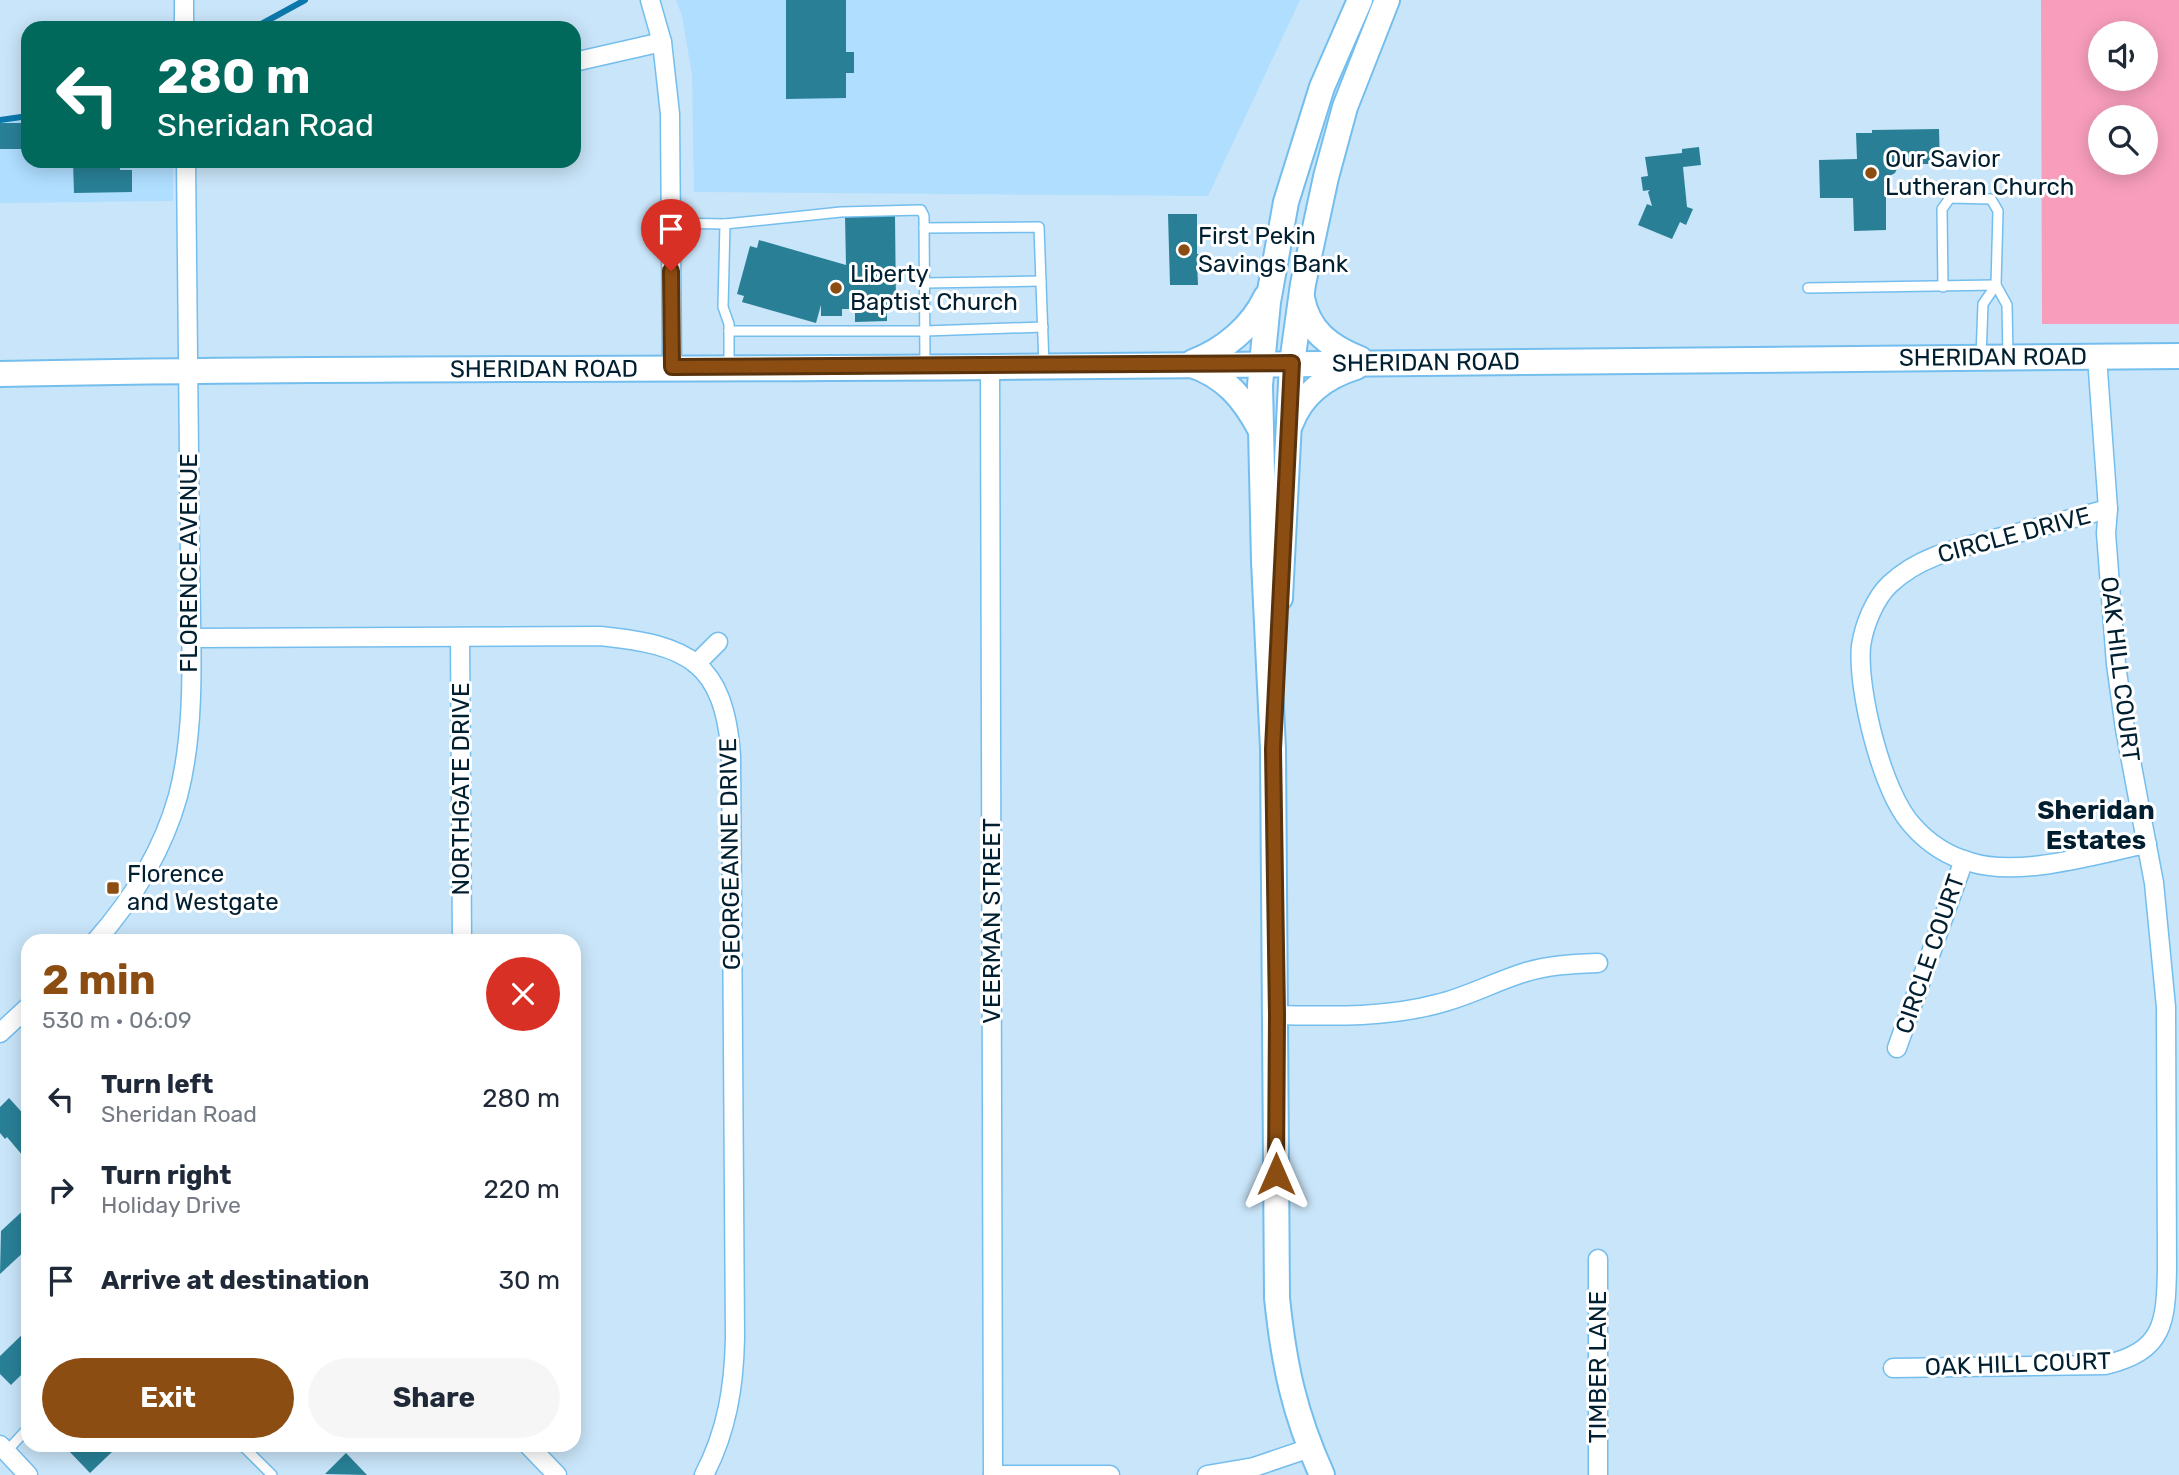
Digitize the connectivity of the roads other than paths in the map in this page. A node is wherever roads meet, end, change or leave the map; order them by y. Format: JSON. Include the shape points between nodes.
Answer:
{"nodes":[{"id":1,"x":184,"y":0,"type":"edge"},
{"id":2,"x":650,"y":0,"type":"edge"},
{"id":3,"x":1360,"y":0,"type":"edge"},
{"id":4,"x":1387,"y":0,"type":"edge"},
{"id":5,"x":184,"y":21,"type":"edge"},
{"id":6,"x":662,"y":42,"type":"junction"},
{"id":7,"x":581,"y":60,"type":"edge"},
{"id":8,"x":186,"y":168,"type":"edge"},
{"id":9,"x":671,"y":223,"type":"junction"},
{"id":10,"x":724,"y":224,"type":"junction"},
{"id":11,"x":924,"y":228,"type":"junction"},
{"id":12,"x":1041,"y":281,"type":"junction"},
{"id":13,"x":925,"y":283,"type":"junction"},
{"id":14,"x":1996,"y":285,"type":"junction"},
{"id":15,"x":1271,"y":286,"type":"junction"},
{"id":16,"x":1942,"y":287,"type":"junction"},
{"id":17,"x":1808,"y":288,"type":"dead end"},
{"id":18,"x":1301,"y":293,"type":"junction"},
{"id":19,"x":1043,"y":327,"type":"junction"},
{"id":20,"x":729,"y":331,"type":"junction"},
{"id":21,"x":925,"y":331,"type":"junction"},
{"id":22,"x":2179,"y":356,"type":"edge"},
{"id":23,"x":2008,"y":357,"type":"junction"},
{"id":24,"x":2097,"y":357,"type":"junction"},
{"id":25,"x":1980,"y":358,"type":"junction"},
{"id":26,"x":1262,"y":362,"type":"junction"},
{"id":27,"x":1292,"y":363,"type":"junction"},
{"id":28,"x":1370,"y":363,"type":"junction"},
{"id":29,"x":1188,"y":364,"type":"junction"},
{"id":30,"x":1044,"y":366,"type":"junction"},
{"id":31,"x":672,"y":367,"type":"junction"},
{"id":32,"x":729,"y":367,"type":"junction"},
{"id":33,"x":925,"y":367,"type":"junction"},
{"id":34,"x":990,"y":367,"type":"junction"},
{"id":35,"x":188,"y":370,"type":"junction"},
{"id":36,"x":0,"y":374,"type":"edge"},
{"id":37,"x":1288,"y":428,"type":"junction"},
{"id":38,"x":1260,"y":430,"type":"junction"},
{"id":39,"x":2108,"y":509,"type":"junction"},
{"id":40,"x":460,"y":637,"type":"junction"},
{"id":41,"x":190,"y":638,"type":"junction"},
{"id":42,"x":718,"y":642,"type":"dead end"},
{"id":43,"x":696,"y":664,"type":"junction"},
{"id":44,"x":1273,"y":749,"type":"junction"},
{"id":45,"x":2147,"y":844,"type":"junction"},
{"id":46,"x":1964,"y":860,"type":"junction"},
{"id":47,"x":102,"y":934,"type":"edge"},
{"id":48,"x":462,"y":934,"type":"edge"},
{"id":49,"x":1598,"y":963,"type":"dead end"},
{"id":50,"x":21,"y":1014,"type":"edge"},
{"id":51,"x":1277,"y":1015,"type":"junction"},
{"id":52,"x":0,"y":1033,"type":"edge"},
{"id":53,"x":1897,"y":1048,"type":"dead end"},
{"id":54,"x":1598,"y":1258,"type":"dead end"},
{"id":55,"x":1893,"y":1368,"type":"dead end"},
{"id":56,"x":21,"y":1434,"type":"edge"},
{"id":57,"x":3,"y":1448,"type":"edge"},
{"id":58,"x":1310,"y":1448,"type":"junction"},
{"id":59,"x":249,"y":1452,"type":"edge"},
{"id":60,"x":535,"y":1452,"type":"edge"},
{"id":61,"x":28,"y":1475,"type":"edge"},
{"id":62,"x":272,"y":1475,"type":"edge"},
{"id":63,"x":557,"y":1475,"type":"edge"},
{"id":64,"x":704,"y":1475,"type":"edge"},
{"id":65,"x":993,"y":1475,"type":"edge"},
{"id":66,"x":1110,"y":1475,"type":"edge"},
{"id":67,"x":1207,"y":1475,"type":"edge"},
{"id":68,"x":1322,"y":1475,"type":"edge"},
{"id":69,"x":1598,"y":1475,"type":"edge"}],
"edges":[{"from":1,"to":5,"type":"street"},
{"from":2,"to":6,"type":"street"},
{"from":3,"to":15,"type":"main road","via":[[1303,144],[1286,202]]},
{"from":4,"to":18,"type":"main road","via":[[1337,133]]},
{"from":6,"to":7,"type":"street"},
{"from":6,"to":9,"type":"street","via":[[670,114]]},
{"from":8,"to":35,"type":"street","name":"FLORENCE AVENUE"},
{"from":9,"to":10,"type":"lane"},
{"from":9,"to":31,"type":"street"},
{"from":10,"to":11,"type":"lane","via":[[841,212],[921,210]]},
{"from":10,"to":20,"type":"lane","via":[[723,307]]},
{"from":11,"to":12,"type":"lane","via":[[1037,226]]},
{"from":11,"to":13,"type":"lane"},
{"from":12,"to":13,"type":"lane"},
{"from":12,"to":19,"type":"lane"},
{"from":13,"to":21,"type":"lane"},
{"from":14,"to":16,"type":"lane"},
{"from":14,"to":16,"type":"lane","via":[[1998,211],[1990,199],[1965,197],[1950,198],[1942,209]]},
{"from":14,"to":23,"type":"lane","via":[[2007,305]]},
{"from":14,"to":25,"type":"lane","via":[[1983,304]]},
{"from":15,"to":26,"type":"main road"},
{"from":15,"to":29,"type":"main road","via":[[1262,306],[1241,331]]},
{"from":16,"to":17,"type":"lane"},
{"from":18,"to":27,"type":"main road"},
{"from":18,"to":28,"type":"main road","via":[[1311,327],[1322,338]]},
{"from":19,"to":21,"type":"lane"},
{"from":19,"to":30,"type":"lane"},
{"from":20,"to":21,"type":"lane"},
{"from":20,"to":32,"type":"lane"},
{"from":21,"to":33,"type":"lane"},
{"from":22,"to":24,"type":"main road","name":"SHERIDAN ROAD"},
{"from":23,"to":24,"type":"main road","name":"SHERIDAN ROAD"},
{"from":23,"to":25,"type":"main road","name":"SHERIDAN ROAD"},
{"from":24,"to":39,"type":"street","name":"OAK HILL COURT"},
{"from":25,"to":28,"type":"main road","name":"SHERIDAN ROAD"},
{"from":26,"to":27,"type":"main road","name":"SHERIDAN ROAD"},
{"from":26,"to":29,"type":"main road","name":"SHERIDAN ROAD"},
{"from":26,"to":38,"type":"main road"},
{"from":27,"to":28,"type":"main road","name":"SHERIDAN ROAD"},
{"from":27,"to":37,"type":"main road"},
{"from":28,"to":37,"type":"main road","via":[[1321,383],[1296,408]]},
{"from":29,"to":30,"type":"main road","name":"SHERIDAN ROAD"},
{"from":29,"to":38,"type":"main road","via":[[1204,369],[1238,394]]},
{"from":30,"to":34,"type":"main road","name":"SHERIDAN ROAD"},
{"from":31,"to":32,"type":"main road","name":"SHERIDAN ROAD"},
{"from":31,"to":35,"type":"main road","name":"SHERIDAN ROAD"},
{"from":32,"to":33,"type":"main road","name":"SHERIDAN ROAD"},
{"from":33,"to":34,"type":"main road","name":"SHERIDAN ROAD"},
{"from":34,"to":65,"type":"street","name":"VEERMAN STREET"},
{"from":35,"to":36,"type":"main road","name":"SHERIDAN ROAD"},
{"from":35,"to":41,"type":"street","name":"FLORENCE AVENUE"},
{"from":37,"to":44,"type":"main road"},
{"from":38,"to":44,"type":"main road"},
{"from":39,"to":45,"type":"street","name":"OAK HILL COURT","via":[[2116,664]]},
{"from":39,"to":46,"type":"street","name":"CIRCLE DRIVE","via":[[1933,556],[1889,585],[1869,617],[1861,667],[1887,782],[1912,825],[1941,850]]},
{"from":40,"to":41,"type":"street","name":"GEORGEANNE DRIVE"},
{"from":40,"to":43,"type":"street","name":"GEORGEANNE DRIVE","via":[[636,639],[679,651]]},
{"from":40,"to":48,"type":"street","name":"NORTHGATE DRIVE"},
{"from":41,"to":47,"type":"street","name":"FLORENCE AVENUE","via":[[187,748],[175,805],[153,858]]},
{"from":42,"to":43,"type":"street"},
{"from":43,"to":64,"type":"street","name":"GEORGEANNE DRIVE","via":[[709,678],[724,712],[732,798],[734,1364],[721,1437]]},
{"from":44,"to":51,"type":"main road"},
{"from":45,"to":46,"type":"street","name":"CIRCLE DRIVE","via":[[2031,867],[2002,868]]},
{"from":45,"to":55,"type":"street","name":"OAK HILL COURT","via":[[2162,947],[2167,1030],[2167,1268],[2165,1310],[2154,1339],[2137,1355],[2105,1365]]},
{"from":46,"to":53,"type":"street","name":"CIRCLE COURT"},
{"from":49,"to":51,"type":"street","via":[[1526,972],[1438,1004],[1403,1011]]},
{"from":50,"to":52,"type":"street"},
{"from":51,"to":58,"type":"main road","via":[[1277,1298],[1287,1374]]},
{"from":54,"to":69,"type":"street","name":"TIMBER LANE"},
{"from":56,"to":57,"type":"lane"},
{"from":57,"to":61,"type":"street"},
{"from":58,"to":67,"type":"street","via":[[1254,1467]]},
{"from":58,"to":68,"type":"main road"},
{"from":59,"to":62,"type":"lane"},
{"from":60,"to":63,"type":"street"},
{"from":65,"to":66,"type":"street"}]}
